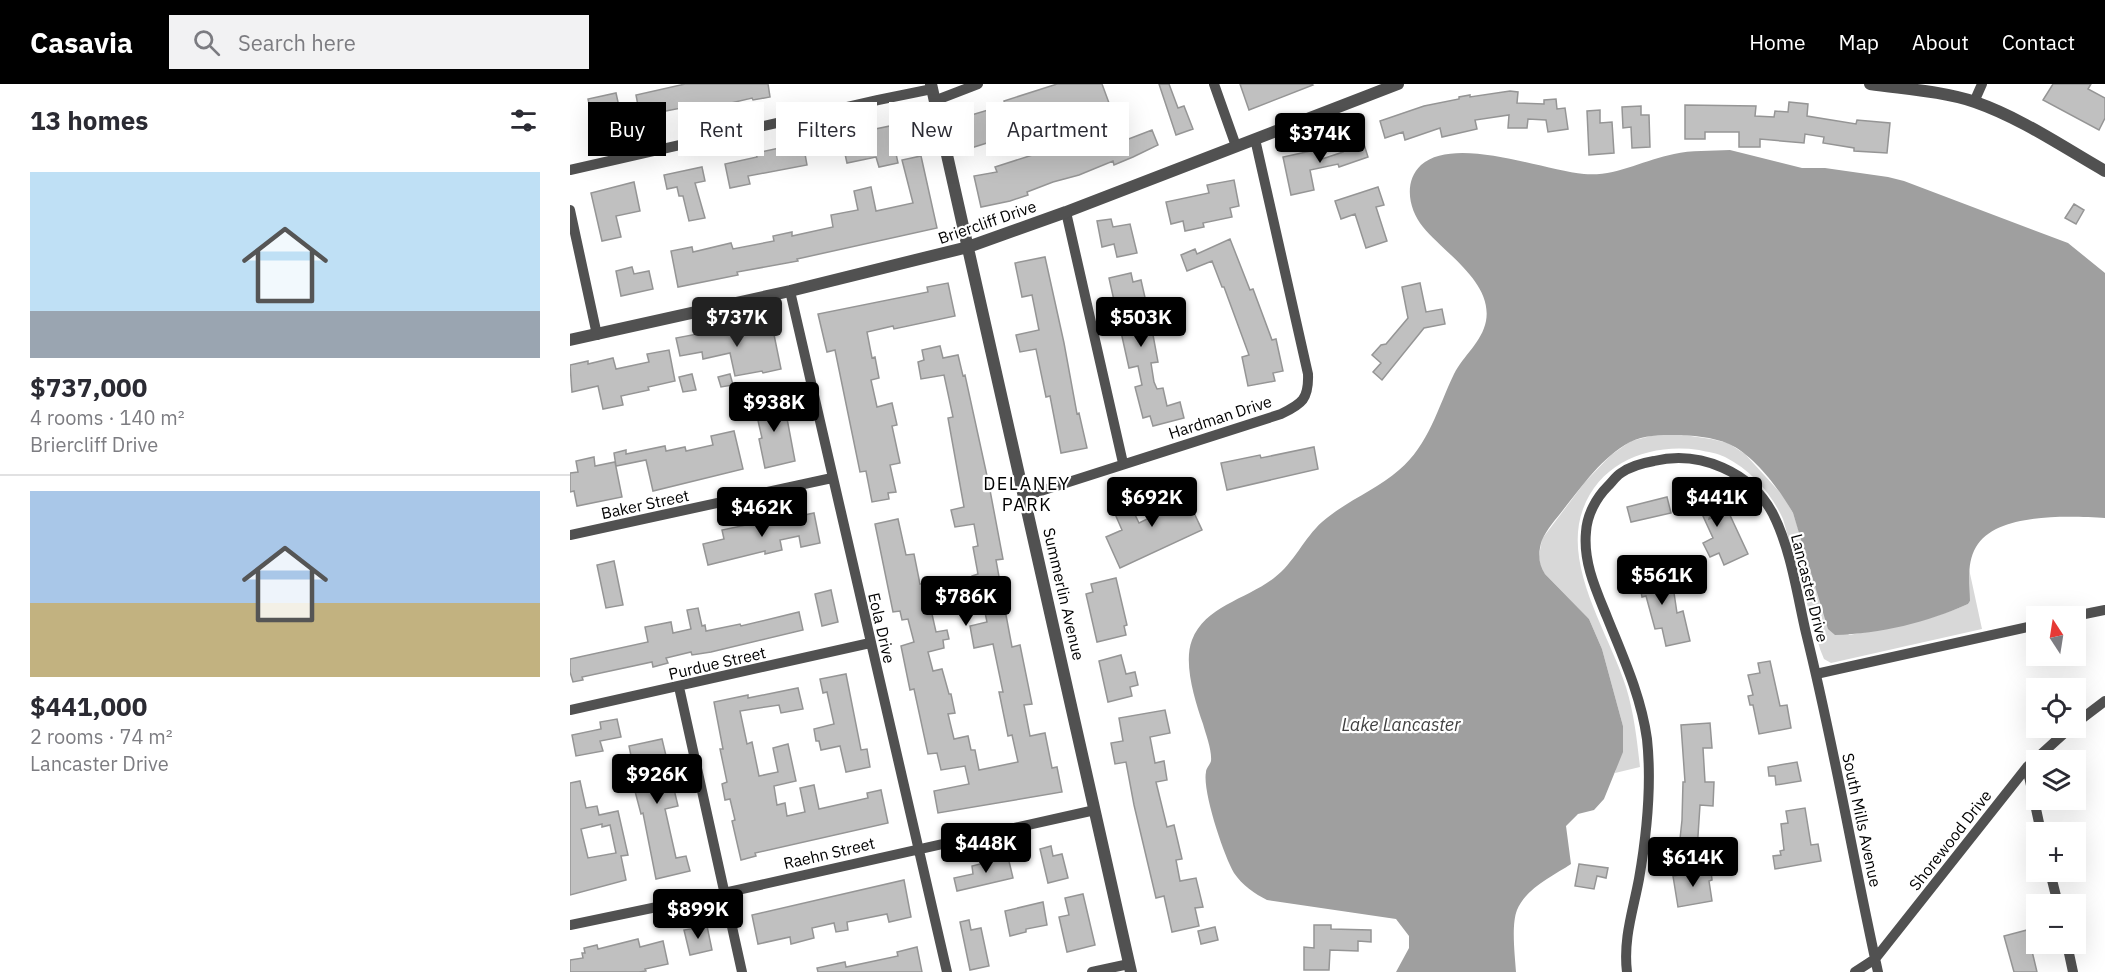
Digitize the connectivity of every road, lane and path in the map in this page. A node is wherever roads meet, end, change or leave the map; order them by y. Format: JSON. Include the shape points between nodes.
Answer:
{"nodes":[{"id":1,"x":978,"y":84,"type":"edge"},
{"id":2,"x":1214,"y":84,"type":"edge"},
{"id":3,"x":1398,"y":84,"type":"edge"},
{"id":4,"x":1870,"y":84,"type":"edge"},
{"id":5,"x":1982,"y":84,"type":"edge"},
{"id":6,"x":932,"y":91,"type":"edge"},
{"id":7,"x":1974,"y":102,"type":"junction"},
{"id":8,"x":1255,"y":139,"type":"junction"},
{"id":9,"x":1236,"y":146,"type":"junction"},
{"id":10,"x":570,"y":170,"type":"edge"},
{"id":11,"x":2105,"y":171,"type":"edge"},
{"id":12,"x":570,"y":210,"type":"edge"},
{"id":13,"x":1066,"y":212,"type":"junction"},
{"id":14,"x":968,"y":248,"type":"junction"},
{"id":15,"x":790,"y":291,"type":"junction"},
{"id":16,"x":597,"y":335,"type":"junction"},
{"id":17,"x":570,"y":340,"type":"edge"},
{"id":18,"x":1123,"y":463,"type":"junction"},
{"id":19,"x":832,"y":478,"type":"junction"},
{"id":20,"x":1025,"y":496,"type":"junction"},
{"id":21,"x":570,"y":535,"type":"edge"},
{"id":22,"x":2105,"y":610,"type":"edge"},
{"id":23,"x":2086,"y":614,"type":"edge"},
{"id":24,"x":2026,"y":627,"type":"edge"},
{"id":25,"x":870,"y":643,"type":"junction"},
{"id":26,"x":1816,"y":674,"type":"junction"},
{"id":27,"x":679,"y":687,"type":"junction"},
{"id":28,"x":2105,"y":702,"type":"edge"},
{"id":29,"x":570,"y":710,"type":"edge"},
{"id":30,"x":2086,"y":716,"type":"edge"},
{"id":31,"x":2059,"y":738,"type":"edge"},
{"id":32,"x":2046,"y":750,"type":"edge"},
{"id":33,"x":2026,"y":768,"type":"edge"},
{"id":34,"x":1095,"y":810,"type":"junction"},
{"id":35,"x":919,"y":848,"type":"junction"},
{"id":36,"x":724,"y":893,"type":"junction"},
{"id":37,"x":570,"y":925,"type":"edge"},
{"id":38,"x":2069,"y":954,"type":"edge"},
{"id":39,"x":1875,"y":959,"type":"junction"},
{"id":40,"x":1130,"y":968,"type":"edge"},
{"id":41,"x":742,"y":972,"type":"edge"},
{"id":42,"x":946,"y":972,"type":"edge"},
{"id":43,"x":1092,"y":972,"type":"edge"},
{"id":44,"x":1627,"y":972,"type":"edge"},
{"id":45,"x":1854,"y":972,"type":"edge"},
{"id":46,"x":1878,"y":972,"type":"edge"},
{"id":47,"x":2073,"y":972,"type":"edge"}],
"edges":[{"from":1,"to":6,"type":"street"},
{"from":2,"to":9,"type":"street"},
{"from":3,"to":8,"type":"street","name":"Briercliff Drive"},
{"from":4,"to":7,"type":"street"},
{"from":5,"to":7,"type":"street"},
{"from":6,"to":10,"type":"street","via":[[857,104]]},
{"from":6,"to":14,"type":"street","name":"Summerlin Avenue"},
{"from":7,"to":11,"type":"street"},
{"from":8,"to":9,"type":"street","name":"Briercliff Drive"},
{"from":8,"to":18,"type":"street","name":"Hardman Drive","via":[[1307,370],[1306,398],[1281,414]]},
{"from":9,"to":13,"type":"street","name":"Briercliff Drive"},
{"from":12,"to":16,"type":"street"},
{"from":13,"to":14,"type":"street","name":"Briercliff Drive"},
{"from":13,"to":18,"type":"street"},
{"from":14,"to":15,"type":"street","name":"Briercliff Drive"},
{"from":14,"to":20,"type":"street","name":"Summerlin Avenue"},
{"from":15,"to":16,"type":"street","name":"Briercliff Drive"},
{"from":15,"to":19,"type":"street","name":"Eola Drive"},
{"from":16,"to":17,"type":"street","name":"Briercliff Drive"},
{"from":18,"to":20,"type":"street","name":"Hardman Drive"},
{"from":19,"to":21,"type":"street","name":"Baker Street"},
{"from":19,"to":25,"type":"street","name":"Eola Drive"},
{"from":20,"to":34,"type":"street","name":"Summerlin Avenue"},
{"from":22,"to":23,"type":"street"},
{"from":24,"to":26,"type":"street"},
{"from":25,"to":27,"type":"street","name":"Purdue Street"},
{"from":25,"to":35,"type":"street","name":"Eola Drive"},
{"from":26,"to":39,"type":"street","name":"South Mills Avenue"},
{"from":26,"to":44,"type":"street","name":"Lancaster Drive","via":[[1782,535],[1772,512],[1742,478],[1718,465],[1692,458],[1664,458],[1637,464],[1604,490],[1591,510],[1586,554],[1592,580],[1641,709],[1650,778],[1645,843],[1626,938]]},
{"from":27,"to":29,"type":"street","name":"Purdue Street"},
{"from":27,"to":36,"type":"street"},
{"from":28,"to":30,"type":"street"},
{"from":31,"to":32,"type":"street","name":"Shorewood Drive"},
{"from":33,"to":39,"type":"street","name":"Shorewood Drive"},
{"from":34,"to":35,"type":"street","name":"Raehn Street"},
{"from":34,"to":40,"type":"street","name":"Summerlin Avenue"},
{"from":35,"to":36,"type":"street","name":"Raehn Street"},
{"from":35,"to":42,"type":"street","name":"Eola Drive"},
{"from":36,"to":37,"type":"street","name":"Raehn Street"},
{"from":36,"to":41,"type":"street"},
{"from":38,"to":47,"type":"street"},
{"from":39,"to":45,"type":"street","name":"Shorewood Drive"},
{"from":39,"to":46,"type":"street","name":"South Mills Avenue"},
{"from":40,"to":43,"type":"street"}]}
